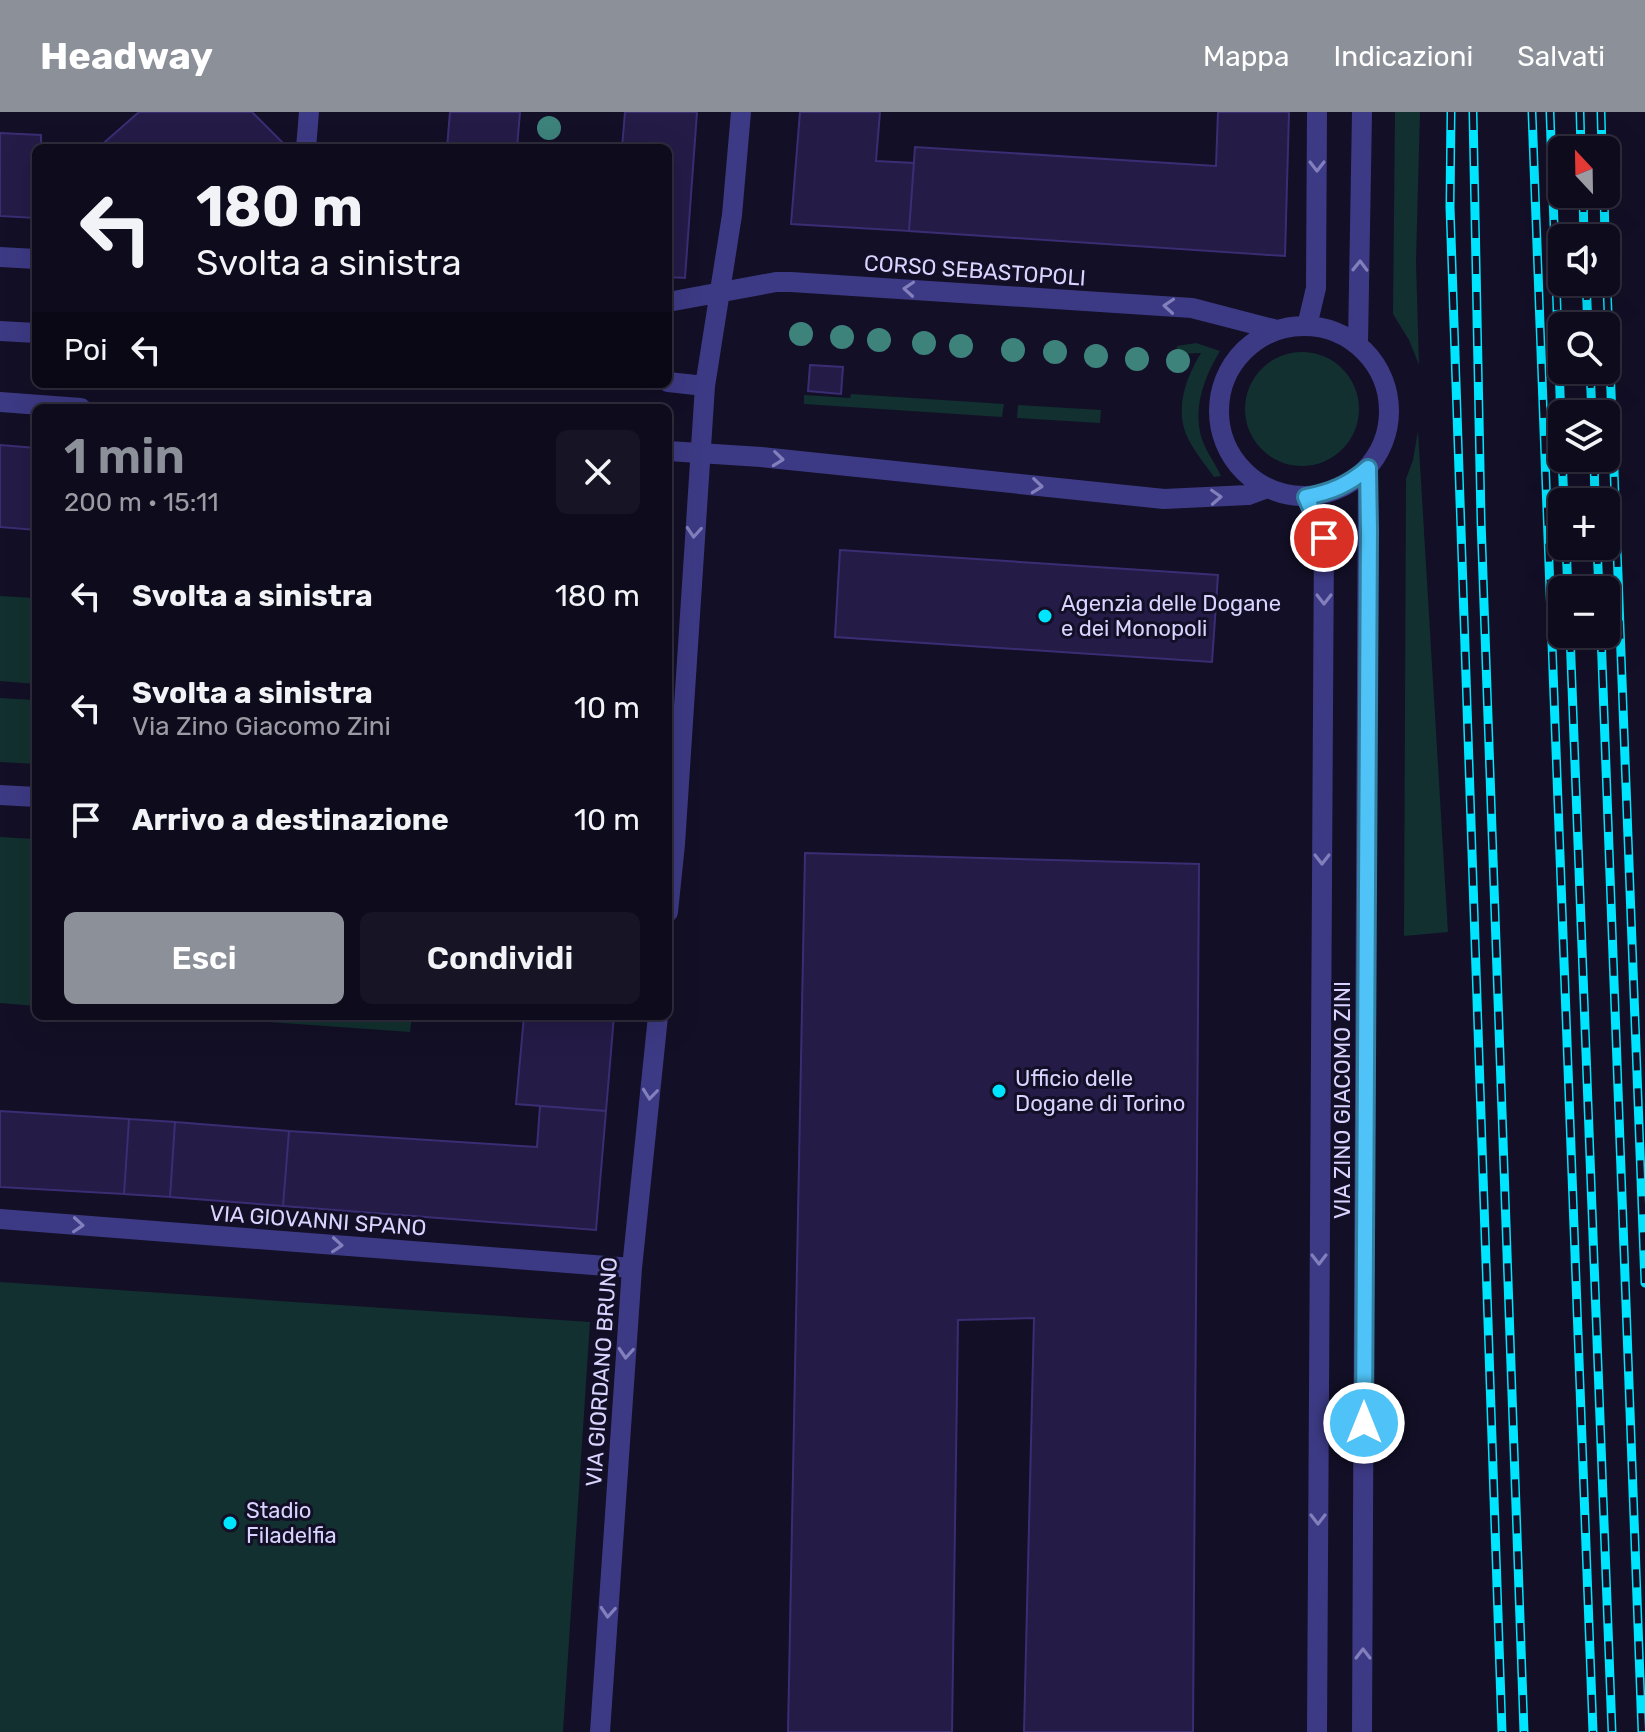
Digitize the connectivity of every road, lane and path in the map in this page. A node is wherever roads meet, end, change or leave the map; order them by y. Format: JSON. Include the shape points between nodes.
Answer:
{"nodes":[{"id":1,"x":309,"y":112,"type":"edge"},
{"id":2,"x":741,"y":112,"type":"edge"},
{"id":3,"x":1317,"y":112,"type":"edge"},
{"id":4,"x":1362,"y":112,"type":"edge"},
{"id":5,"x":306,"y":144,"type":"edge"},
{"id":6,"x":0,"y":257,"type":"edge"},
{"id":7,"x":32,"y":259,"type":"edge"},
{"id":8,"x":718,"y":292,"type":"junction"},
{"id":9,"x":672,"y":301,"type":"edge"},
{"id":10,"x":1307,"y":326,"type":"junction"},
{"id":11,"x":1277,"y":330,"type":"junction"},
{"id":12,"x":0,"y":331,"type":"edge"},
{"id":13,"x":32,"y":333,"type":"edge"},
{"id":14,"x":1358,"y":344,"type":"junction"},
{"id":15,"x":672,"y":382,"type":"edge"},
{"id":16,"x":705,"y":386,"type":"junction"},
{"id":17,"x":0,"y":402,"type":"edge"},
{"id":18,"x":32,"y":404,"type":"edge"},
{"id":19,"x":672,"y":451,"type":"edge"},
{"id":20,"x":700,"y":454,"type":"junction"},
{"id":21,"x":1368,"y":468,"type":"junction"},
{"id":22,"x":1267,"y":488,"type":"junction"},
{"id":23,"x":1306,"y":497,"type":"junction"},
{"id":24,"x":0,"y":795,"type":"edge"},
{"id":25,"x":32,"y":797,"type":"edge"},
{"id":26,"x":672,"y":830,"type":"edge"},
{"id":27,"x":658,"y":1020,"type":"edge"},
{"id":28,"x":0,"y":1219,"type":"edge"},
{"id":29,"x":632,"y":1268,"type":"junction"},
{"id":30,"x":600,"y":1732,"type":"edge"},
{"id":31,"x":1317,"y":1732,"type":"edge"},
{"id":32,"x":1362,"y":1732,"type":"edge"}],
"edges":[{"from":1,"to":5,"type":"street"},
{"from":2,"to":8,"type":"street","via":[[732,215]]},
{"from":3,"to":10,"type":"street","one_way":true,"via":[[1316,288]]},
{"from":14,"to":4,"type":"street","one_way":true},
{"from":6,"to":7,"type":"street"},
{"from":8,"to":9,"type":"street","name":"CORSO SEBASTOPOLI"},
{"from":11,"to":8,"type":"street","name":"CORSO SEBASTOPOLI","one_way":true,"via":[[1192,308],[791,282]]},
{"from":8,"to":16,"type":"street"},
{"from":10,"to":11,"type":"street"},
{"from":10,"to":14,"type":"street","via":[[1337,332]]},
{"from":11,"to":22,"type":"street","via":[[1237,358],[1219,405],[1230,454]]},
{"from":12,"to":13,"type":"street"},
{"from":14,"to":21,"type":"street","via":[[1377,365],[1388,391],[1390,418],[1383,445]]},
{"from":15,"to":16,"type":"street"},
{"from":16,"to":20,"type":"street"},
{"from":17,"to":18,"type":"street"},
{"from":19,"to":20,"type":"street"},
{"from":20,"to":22,"type":"street","one_way":true,"via":[[1164,499],[1248,495]]},
{"from":20,"to":26,"type":"street","one_way":true},
{"from":21,"to":23,"type":"street","via":[[1329,493]]},
{"from":32,"to":21,"type":"street","name":"VIA ZINO GIACOMO ZINI","one_way":true},
{"from":22,"to":23,"type":"street"},
{"from":23,"to":31,"type":"street","name":"VIA ZINO GIACOMO ZINI","one_way":true,"via":[[1324,538]]},
{"from":24,"to":25,"type":"street"},
{"from":27,"to":29,"type":"street","name":"VIA GIORDANO BRUNO","one_way":true},
{"from":28,"to":29,"type":"street","name":"VIA GIOVANNI SPANO","one_way":true},
{"from":29,"to":30,"type":"street","name":"VIA GIORDANO BRUNO","one_way":true}]}
